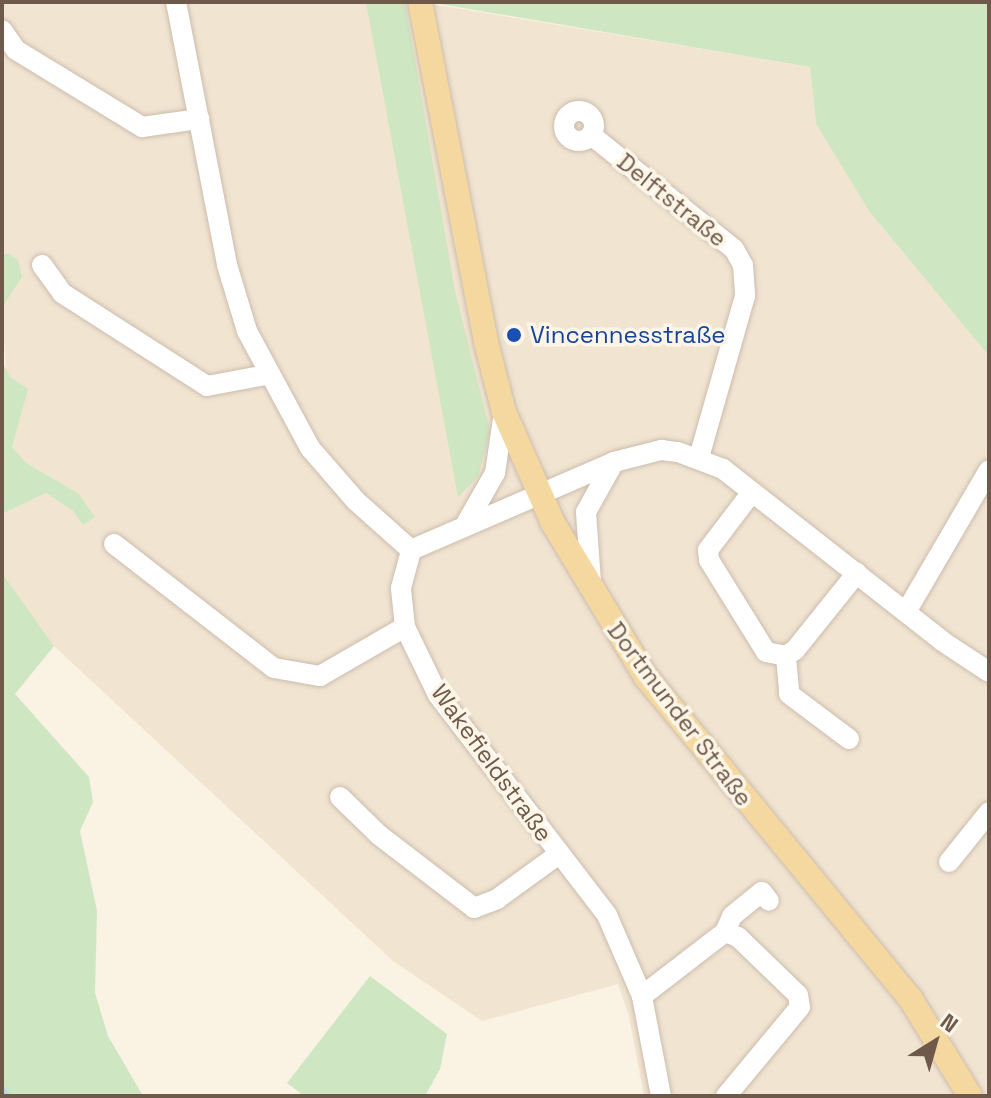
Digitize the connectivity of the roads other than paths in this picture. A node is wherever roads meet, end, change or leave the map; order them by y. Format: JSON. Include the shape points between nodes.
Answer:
{"nodes":[{"id":1,"x":176,"y":2,"type":"edge"},
{"id":2,"x":420,"y":2,"type":"edge"},
{"id":3,"x":2,"y":30,"type":"edge"},
{"id":4,"x":199,"y":119,"type":"junction"},
{"id":5,"x":591,"y":135,"type":"dead end"},
{"id":6,"x":42,"y":265,"type":"dead end"},
{"id":7,"x":266,"y":375,"type":"junction"},
{"id":8,"x":504,"y":412,"type":"junction"},
{"id":9,"x":699,"y":458,"type":"junction"},
{"id":10,"x":614,"y":462,"type":"junction"},
{"id":11,"x":989,"y":470,"type":"edge"},
{"id":12,"x":752,"y":492,"type":"junction"},
{"id":13,"x":539,"y":493,"type":"junction"},
{"id":14,"x":467,"y":522,"type":"junction"},
{"id":15,"x":114,"y":544,"type":"dead end"},
{"id":16,"x":411,"y":550,"type":"junction"},
{"id":17,"x":857,"y":573,"type":"junction"},
{"id":18,"x":594,"y":597,"type":"junction"},
{"id":19,"x":906,"y":612,"type":"junction"},
{"id":20,"x":405,"y":627,"type":"junction"},
{"id":21,"x":786,"y":656,"type":"junction"},
{"id":22,"x":989,"y":672,"type":"edge"},
{"id":23,"x":849,"y":739,"type":"dead end"},
{"id":24,"x":340,"y":797,"type":"dead end"},
{"id":25,"x":989,"y":812,"type":"edge"},
{"id":26,"x":559,"y":854,"type":"junction"},
{"id":27,"x":949,"y":862,"type":"dead end"},
{"id":28,"x":769,"y":901,"type":"dead end"},
{"id":29,"x":725,"y":932,"type":"junction"},
{"id":30,"x":642,"y":996,"type":"junction"},
{"id":31,"x":661,"y":1096,"type":"edge"},
{"id":32,"x":726,"y":1096,"type":"edge"},
{"id":33,"x":970,"y":1096,"type":"edge"}],
"edges":[{"from":1,"to":4,"type":"street"},
{"from":2,"to":8,"type":"main road","name":"Dortmunder Straße","via":[[472,287]]},
{"from":3,"to":4,"type":"street","via":[[16,50],[142,127]]},
{"from":4,"to":7,"type":"street","via":[[227,265]]},
{"from":5,"to":9,"type":"street","name":"Delftstraße","via":[[734,249],[743,265],[745,296]]},
{"from":6,"to":7,"type":"street","via":[[62,293],[207,386]]},
{"from":7,"to":16,"type":"street","via":[[310,448],[356,501]]},
{"from":8,"to":13,"type":"main road","name":"Dortmunder Straße"},
{"from":8,"to":14,"type":"street","via":[[495,473]]},
{"from":9,"to":10,"type":"street","via":[[661,450]]},
{"from":9,"to":12,"type":"street"},
{"from":10,"to":13,"type":"street"},
{"from":10,"to":18,"type":"street","via":[[586,512]]},
{"from":11,"to":19,"type":"street"},
{"from":12,"to":17,"type":"street"},
{"from":12,"to":21,"type":"street","via":[[716,538],[709,560],[766,652]]},
{"from":13,"to":14,"type":"street"},
{"from":13,"to":18,"type":"main road","name":"Dortmunder Straße"},
{"from":14,"to":16,"type":"street"},
{"from":15,"to":20,"type":"street","via":[[274,668],[320,676]]},
{"from":16,"to":20,"type":"street","name":"Wakefieldstraße","via":[[401,588]]},
{"from":17,"to":19,"type":"street"},
{"from":17,"to":21,"type":"street"},
{"from":18,"to":33,"type":"main road","name":"Dortmunder Straße","via":[[646,677],[718,769],[910,998]]},
{"from":19,"to":22,"type":"street"},
{"from":20,"to":26,"type":"street","name":"Wakefieldstraße","via":[[438,695]]},
{"from":21,"to":23,"type":"street","via":[[789,694]]},
{"from":24,"to":26,"type":"street","name":"Wakefieldstraße","via":[[379,835],[474,908],[497,899]]},
{"from":25,"to":27,"type":"street"},
{"from":26,"to":30,"type":"street","name":"Wakefieldstraße","via":[[607,915]]},
{"from":28,"to":29,"type":"street","via":[[762,892],[732,916]]},
{"from":29,"to":30,"type":"street"},
{"from":29,"to":32,"type":"street","via":[[738,937],[798,995],[800,1007]]},
{"from":30,"to":31,"type":"street","name":"Wakefieldstraße"}]}
